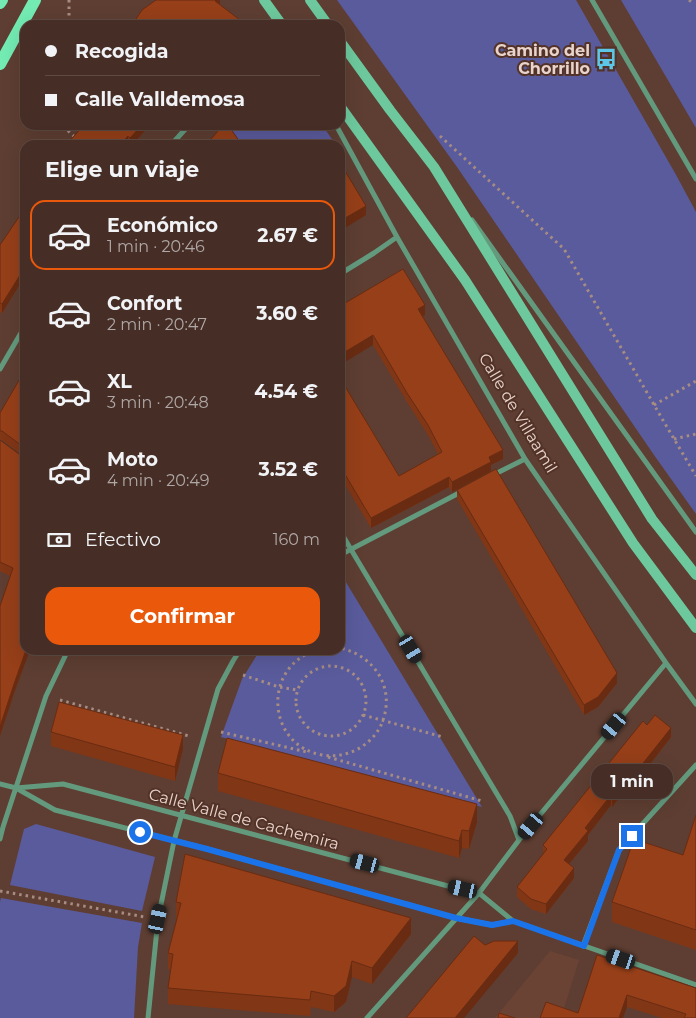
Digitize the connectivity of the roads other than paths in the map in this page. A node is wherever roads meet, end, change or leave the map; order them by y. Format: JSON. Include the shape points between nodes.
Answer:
{"nodes":[{"id":1,"x":2,"y":0,"type":"edge"},
{"id":2,"x":35,"y":0,"type":"edge"},
{"id":3,"x":264,"y":0,"type":"edge"},
{"id":4,"x":310,"y":0,"type":"edge"},
{"id":5,"x":592,"y":0,"type":"edge"},
{"id":6,"x":0,"y":3,"type":"edge"},
{"id":7,"x":24,"y":20,"type":"edge"},
{"id":8,"x":277,"y":20,"type":"edge"},
{"id":9,"x":324,"y":20,"type":"edge"},
{"id":10,"x":20,"y":27,"type":"edge"},
{"id":11,"x":345,"y":48,"type":"edge"},
{"id":12,"x":0,"y":64,"type":"edge"},
{"id":13,"x":345,"y":113,"type":"edge"},
{"id":14,"x":184,"y":130,"type":"edge"},
{"id":15,"x":176,"y":140,"type":"edge"},
{"id":16,"x":345,"y":141,"type":"edge"},
{"id":17,"x":434,"y":167,"type":"junction"},
{"id":18,"x":696,"y":179,"type":"edge"},
{"id":19,"x":398,"y":237,"type":"junction"},
{"id":20,"x":345,"y":271,"type":"edge"},
{"id":21,"x":20,"y":335,"type":"edge"},
{"id":22,"x":0,"y":369,"type":"edge"},
{"id":23,"x":525,"y":459,"type":"junction"},
{"id":24,"x":490,"y":477,"type":"edge"},
{"id":25,"x":464,"y":490,"type":"edge"},
{"id":26,"x":696,"y":532,"type":"edge"},
{"id":27,"x":345,"y":539,"type":"edge"},
{"id":28,"x":351,"y":549,"type":"junction"},
{"id":29,"x":345,"y":553,"type":"edge"},
{"id":30,"x":696,"y":575,"type":"edge"},
{"id":31,"x":696,"y":628,"type":"edge"},
{"id":32,"x":66,"y":655,"type":"edge"},
{"id":33,"x":236,"y":655,"type":"edge"},
{"id":34,"x":666,"y":663,"type":"junction"},
{"id":35,"x":696,"y":704,"type":"edge"},
{"id":36,"x":696,"y":765,"type":"edge"},
{"id":37,"x":0,"y":784,"type":"edge"},
{"id":38,"x":16,"y":788,"type":"junction"},
{"id":39,"x":182,"y":815,"type":"junction"},
{"id":40,"x":0,"y":839,"type":"edge"},
{"id":41,"x":519,"y":840,"type":"junction"},
{"id":42,"x":174,"y":841,"type":"junction"},
{"id":43,"x":479,"y":893,"type":"junction"},
{"id":44,"x":456,"y":918,"type":"junction"},
{"id":45,"x":513,"y":921,"type":"junction"},
{"id":46,"x":584,"y":946,"type":"junction"},
{"id":47,"x":696,"y":985,"type":"edge"},
{"id":48,"x":148,"y":1018,"type":"edge"},
{"id":49,"x":367,"y":1018,"type":"edge"}],
"edges":[{"from":1,"to":6,"type":"main road"},
{"from":2,"to":7,"type":"main road"},
{"from":3,"to":8,"type":"main road"},
{"from":4,"to":9,"type":"main road"},
{"from":5,"to":18,"type":"street"},
{"from":10,"to":12,"type":"main road"},
{"from":11,"to":17,"type":"main road"},
{"from":13,"to":31,"type":"main road","name":"Calle de Villaamil","via":[[465,280],[633,543]]},
{"from":14,"to":15,"type":"street"},
{"from":16,"to":19,"type":"street","name":"Calle de Villaamil"},
{"from":17,"to":26,"type":"street"},
{"from":17,"to":30,"type":"main road","via":[[652,519]]},
{"from":19,"to":20,"type":"street"},
{"from":19,"to":23,"type":"street","name":"Calle de Villaamil"},
{"from":21,"to":22,"type":"street"},
{"from":23,"to":24,"type":"street"},
{"from":23,"to":34,"type":"street","name":"Calle de Villaamil"},
{"from":25,"to":28,"type":"street"},
{"from":27,"to":28,"type":"street"},
{"from":28,"to":29,"type":"street"},
{"from":28,"to":41,"type":"street","via":[[510,816]]},
{"from":32,"to":38,"type":"street","via":[[46,696]]},
{"from":33,"to":39,"type":"street","via":[[218,689]]},
{"from":34,"to":35,"type":"street","name":"Calle de Villaamil"},
{"from":34,"to":41,"type":"street"},
{"from":36,"to":46,"type":"street","via":[[619,850]]},
{"from":37,"to":38,"type":"street","name":"Calle Valle de Cachemira"},
{"from":38,"to":39,"type":"street","name":"Calle Valle de Cachemira","via":[[63,784]]},
{"from":38,"to":40,"type":"street"},
{"from":38,"to":42,"type":"street","name":"Calle Valle de Cachemira","via":[[55,810]]},
{"from":39,"to":42,"type":"street"},
{"from":39,"to":43,"type":"street","name":"Calle Valle de Cachemira"},
{"from":41,"to":43,"type":"street"},
{"from":42,"to":44,"type":"street","name":"Calle Valle de Cachemira"},
{"from":42,"to":48,"type":"street","via":[[158,919]]},
{"from":43,"to":44,"type":"street"},
{"from":43,"to":45,"type":"street","name":"Calle Valle de Cachemira"},
{"from":44,"to":45,"type":"street","name":"Calle Valle de Cachemira","via":[[492,925]]},
{"from":44,"to":49,"type":"street"},
{"from":45,"to":46,"type":"street","name":"Calle Valle de Cachemira"},
{"from":46,"to":47,"type":"street","name":"Calle Valle de Cachemira"}]}
